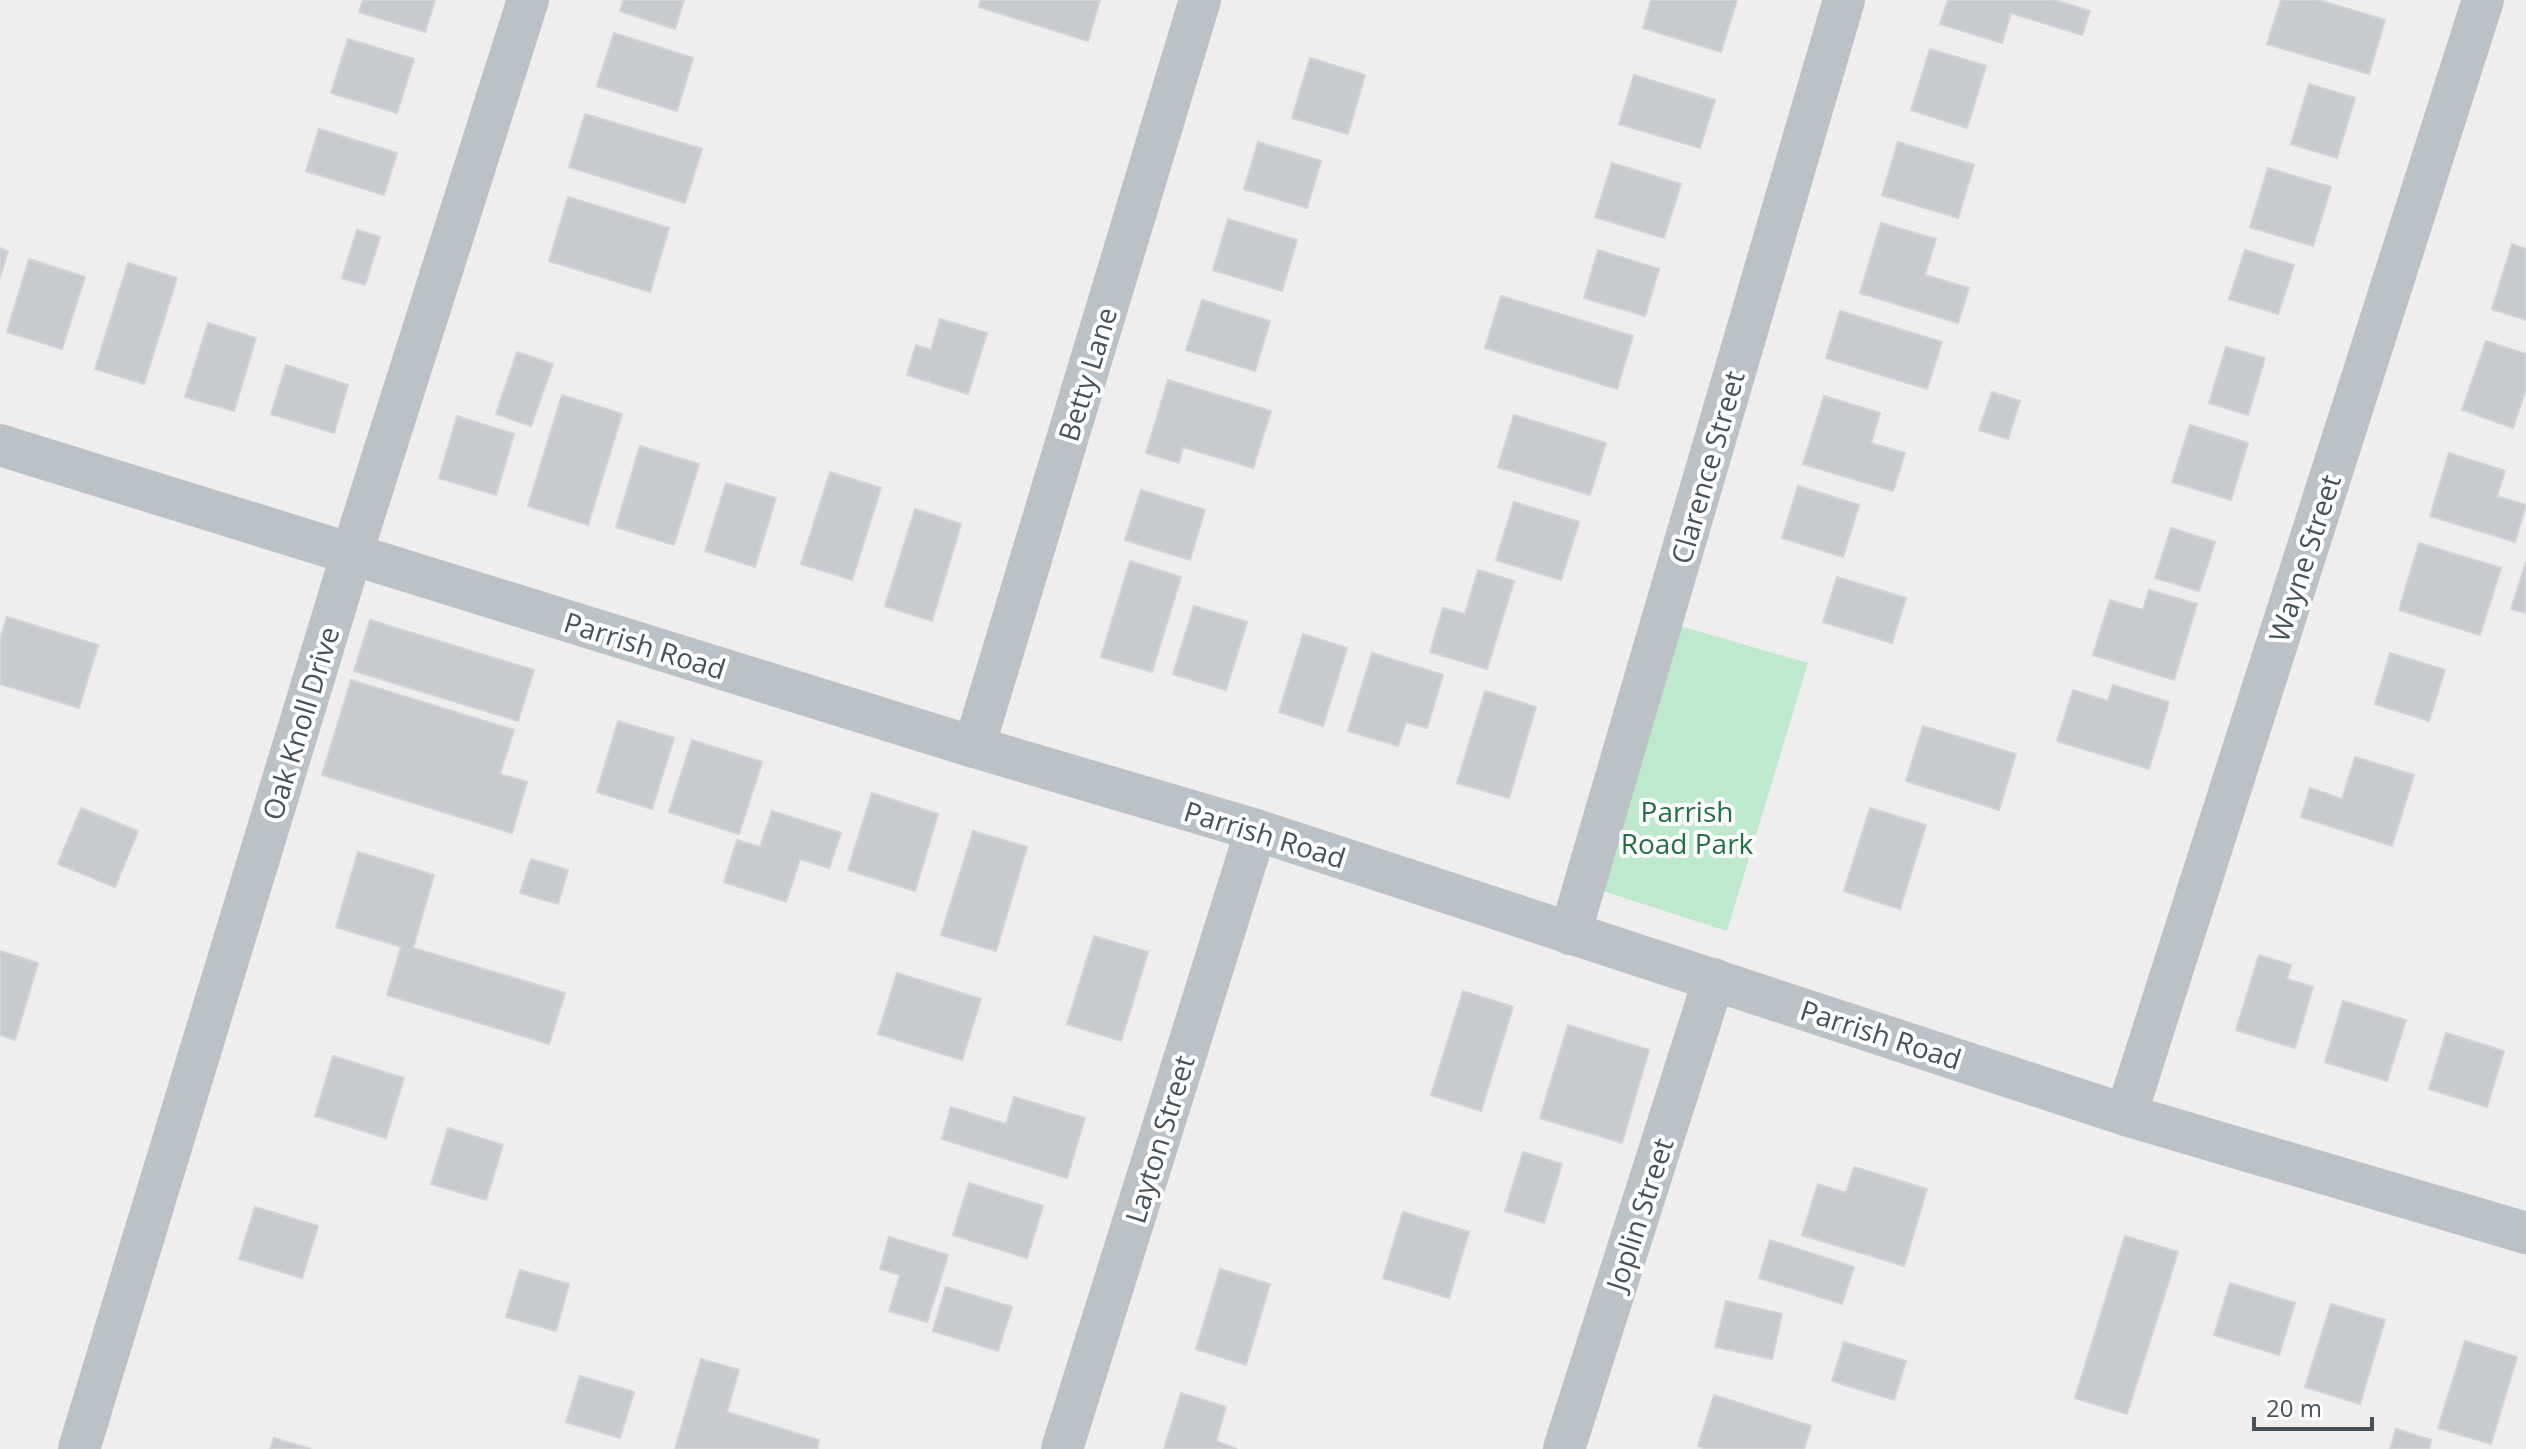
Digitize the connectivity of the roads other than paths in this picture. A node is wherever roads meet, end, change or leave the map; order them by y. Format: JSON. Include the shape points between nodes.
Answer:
{"nodes":[{"id":1,"x":528,"y":0,"type":"edge"},
{"id":2,"x":1200,"y":0,"type":"edge"},
{"id":3,"x":1844,"y":0,"type":"edge"},
{"id":4,"x":2483,"y":0,"type":"edge"},
{"id":5,"x":0,"y":445,"type":"edge"},
{"id":6,"x":352,"y":553,"type":"junction"},
{"id":7,"x":974,"y":747,"type":"junction"},
{"id":8,"x":1256,"y":830,"type":"junction"},
{"id":9,"x":1570,"y":934,"type":"junction"},
{"id":10,"x":1714,"y":979,"type":"junction"},
{"id":11,"x":2126,"y":1115,"type":"junction"},
{"id":12,"x":2526,"y":1233,"type":"edge"},
{"id":13,"x":79,"y":1449,"type":"edge"},
{"id":14,"x":1062,"y":1449,"type":"edge"},
{"id":15,"x":1564,"y":1449,"type":"edge"}],
"edges":[{"from":1,"to":6,"type":"street","name":"Oak Knoll Drive"},
{"from":2,"to":7,"type":"street","name":"Betty Lane"},
{"from":3,"to":9,"type":"street","name":"Clarence Street"},
{"from":4,"to":11,"type":"street","name":"Wayne Street"},
{"from":5,"to":6,"type":"street","name":"Parrish Road"},
{"from":6,"to":7,"type":"street","name":"Parrish Road"},
{"from":6,"to":13,"type":"street","name":"Oak Knoll Drive"},
{"from":7,"to":8,"type":"street","name":"Parrish Road"},
{"from":8,"to":9,"type":"street","name":"Parrish Road"},
{"from":8,"to":14,"type":"street","name":"Layton Street"},
{"from":9,"to":10,"type":"street","name":"Parrish Road"},
{"from":10,"to":11,"type":"street","name":"Parrish Road"},
{"from":10,"to":15,"type":"street","name":"Joplin Street"},
{"from":11,"to":12,"type":"street","name":"Parrish Road"}]}
